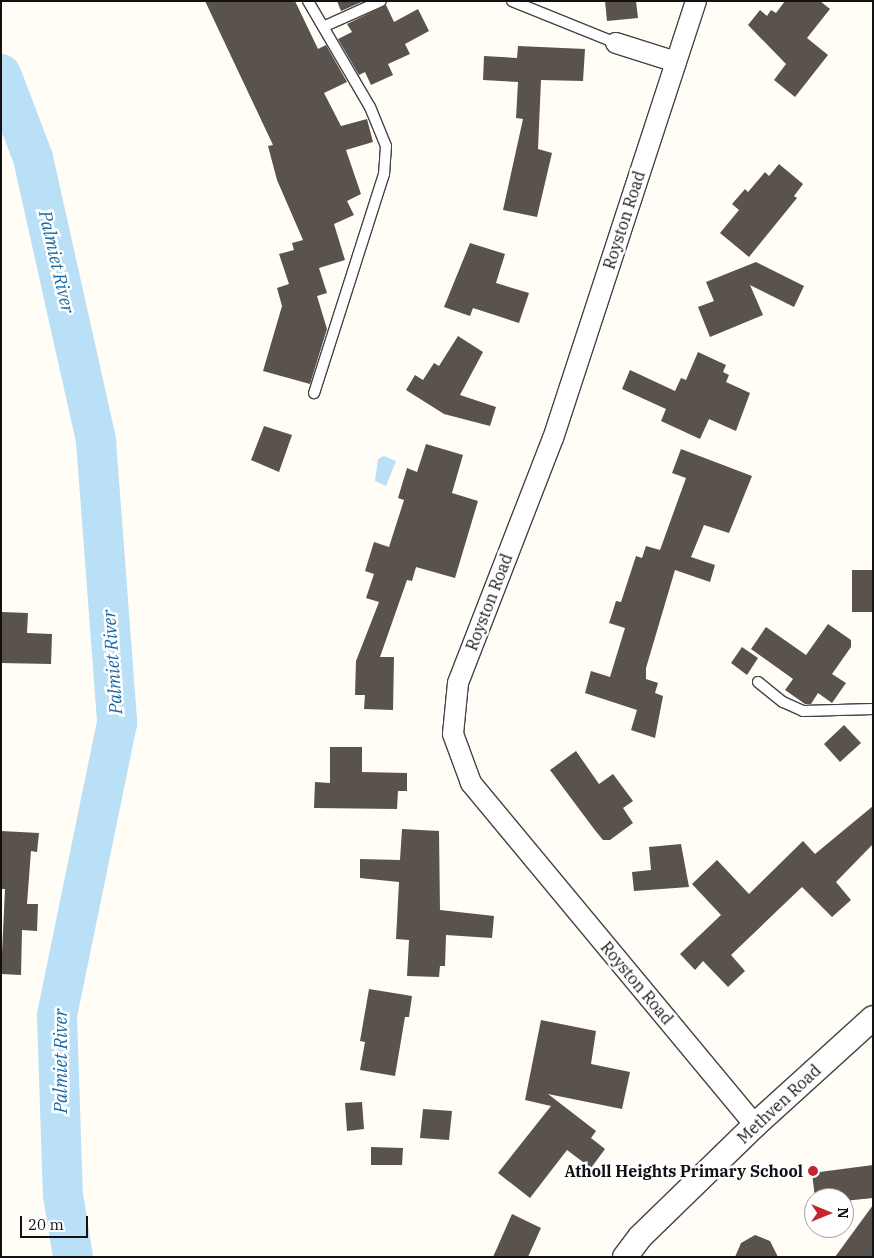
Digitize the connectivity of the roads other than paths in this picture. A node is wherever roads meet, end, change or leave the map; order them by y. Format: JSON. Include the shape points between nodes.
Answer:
{"nodes":[{"id":1,"x":308,"y":1,"type":"edge"},
{"id":2,"x":380,"y":1,"type":"edge"},
{"id":3,"x":512,"y":1,"type":"edge"},
{"id":4,"x":696,"y":1,"type":"edge"},
{"id":5,"x":325,"y":26,"type":"junction"},
{"id":6,"x":616,"y":43,"type":"joint"},
{"id":7,"x":676,"y":62,"type":"junction"},
{"id":8,"x":314,"y":393,"type":"dead end"},
{"id":9,"x":758,"y":682,"type":"dead end"},
{"id":10,"x":873,"y":709,"type":"edge"},
{"id":11,"x":873,"y":1018,"type":"edge"},
{"id":12,"x":756,"y":1125,"type":"junction"},
{"id":13,"x":625,"y":1257,"type":"edge"}],
"edges":[{"from":1,"to":5,"type":"lane"},
{"from":2,"to":5,"type":"lane"},
{"from":3,"to":6,"type":"lane"},
{"from":4,"to":7,"type":"street","name":"Royston Road"},
{"from":5,"to":8,"type":"lane","via":[[380,128],[386,158]]},
{"from":6,"to":7,"type":"street"},
{"from":7,"to":12,"type":"street","name":"Royston Road","via":[[553,438],[458,683],[453,734],[471,783]]},
{"from":9,"to":10,"type":"lane","via":[[783,702],[804,710]]},
{"from":11,"to":12,"type":"street","name":"Methven Road"},
{"from":12,"to":13,"type":"street","name":"Methven Road","via":[[640,1237]]}]}
